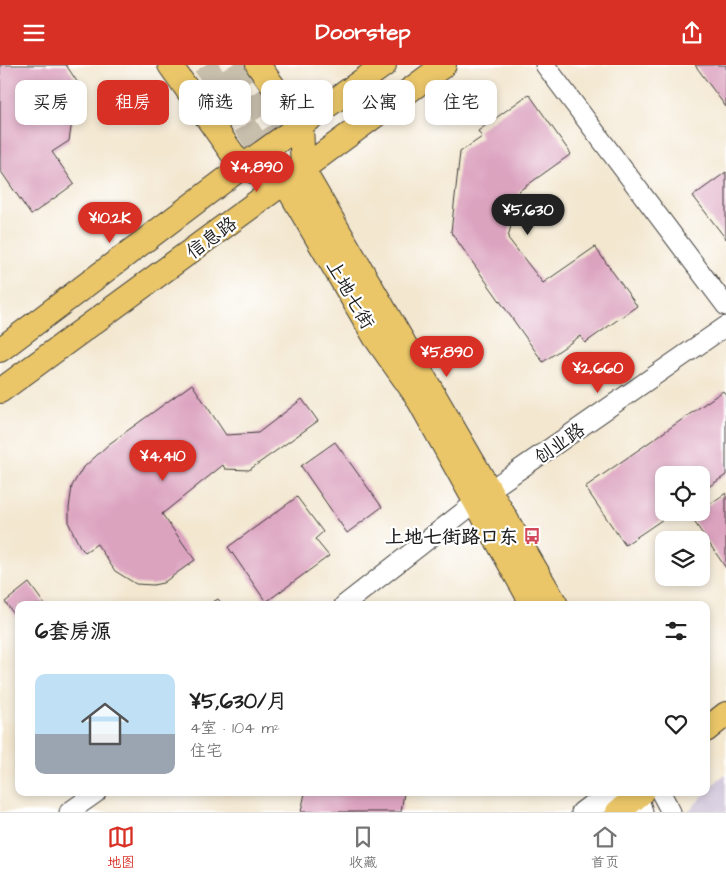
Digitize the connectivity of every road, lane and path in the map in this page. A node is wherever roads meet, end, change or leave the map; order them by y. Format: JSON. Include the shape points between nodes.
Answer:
{"nodes":[{"id":1,"x":170,"y":65,"type":"edge"},
{"id":2,"x":258,"y":65,"type":"edge"},
{"id":3,"x":384,"y":65,"type":"edge"},
{"id":4,"x":444,"y":65,"type":"edge"},
{"id":5,"x":545,"y":65,"type":"edge"},
{"id":6,"x":269,"y":80,"type":"edge"},
{"id":7,"x":333,"y":102,"type":"edge"},
{"id":8,"x":301,"y":125,"type":"joint"},
{"id":9,"x":242,"y":167,"type":"junction"},
{"id":10,"x":294,"y":176,"type":"junction"},
{"id":11,"x":726,"y":306,"type":"edge"},
{"id":12,"x":726,"y":326,"type":"edge"},
{"id":13,"x":0,"y":350,"type":"edge"},
{"id":14,"x":0,"y":391,"type":"edge"},
{"id":15,"x":483,"y":496,"type":"junction"},
{"id":16,"x":349,"y":601,"type":"edge"},
{"id":17,"x":531,"y":601,"type":"edge"},
{"id":18,"x":553,"y":601,"type":"edge"},
{"id":19,"x":726,"y":714,"type":"edge"},
{"id":20,"x":710,"y":727,"type":"edge"},
{"id":21,"x":92,"y":796,"type":"edge"},
{"id":22,"x":642,"y":799,"type":"edge"},
{"id":23,"x":69,"y":812,"type":"edge"},
{"id":24,"x":581,"y":812,"type":"edge"},
{"id":25,"x":618,"y":812,"type":"edge"},
{"id":26,"x":671,"y":812,"type":"edge"}],
"edges":[{"from":1,"to":9,"type":"main road"},
{"from":2,"to":6,"type":"main road"},
{"from":3,"to":7,"type":"main road","name":"信息路"},
{"from":4,"to":10,"type":"main road","name":"信息路"},
{"from":5,"to":11,"type":"street"},
{"from":8,"to":9,"type":"main road","name":"信息路"},
{"from":8,"to":10,"type":"main road","name":"上地七街"},
{"from":9,"to":10,"type":"main road"},
{"from":9,"to":13,"type":"main road","name":"信息路"},
{"from":10,"to":14,"type":"main road","name":"信息路"},
{"from":10,"to":15,"type":"main road","name":"上地七街","via":[[375,337]]},
{"from":12,"to":15,"type":"street","name":"创业路"},
{"from":15,"to":16,"type":"street","name":"创业路"},
{"from":15,"to":17,"type":"main road","name":"上地七街"},
{"from":15,"to":18,"type":"main road","name":"上地七街"},
{"from":19,"to":20,"type":"main road"},
{"from":21,"to":23,"type":"street"},
{"from":22,"to":24,"type":"street","via":[[589,806]]},
{"from":22,"to":25,"type":"main road"},
{"from":22,"to":26,"type":"street"}]}
